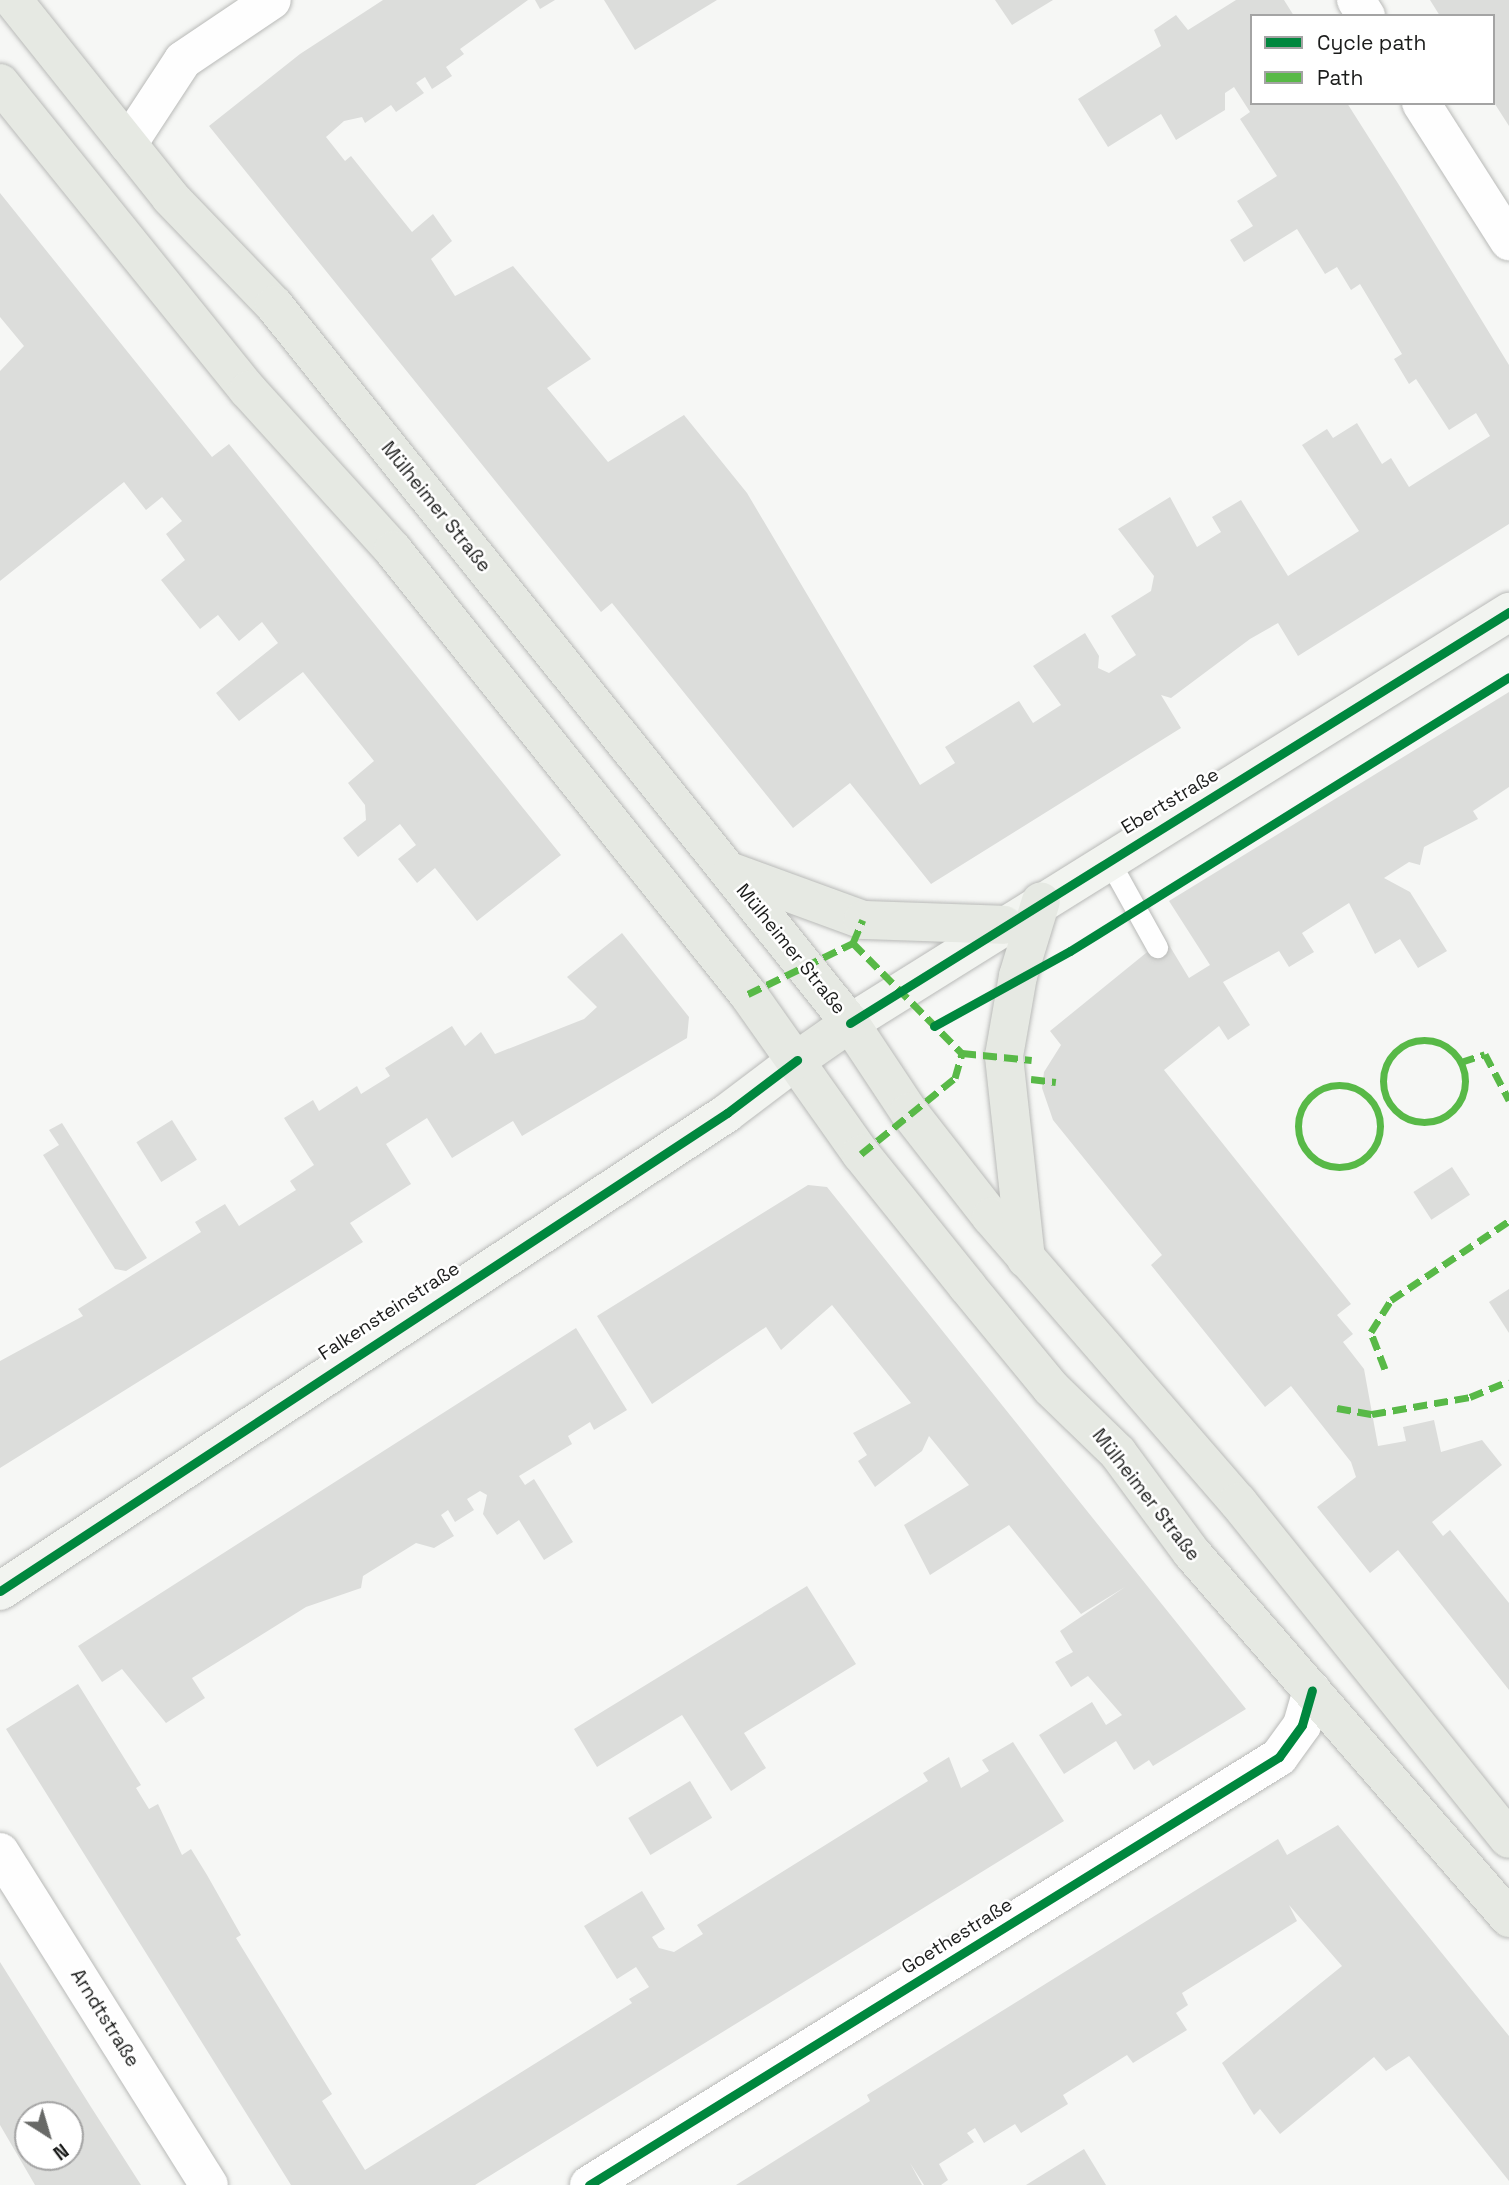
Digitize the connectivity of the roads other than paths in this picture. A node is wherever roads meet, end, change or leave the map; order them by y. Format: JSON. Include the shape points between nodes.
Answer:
{"nodes":[{"id":1,"x":13,"y":0,"type":"edge"},
{"id":2,"x":272,"y":0,"type":"edge"},
{"id":3,"x":0,"y":83,"type":"edge"},
{"id":4,"x":1422,"y":105,"type":"edge"},
{"id":5,"x":128,"y":144,"type":"junction"},
{"id":6,"x":1509,"y":242,"type":"edge"},
{"id":7,"x":1509,"y":612,"type":"edge"},
{"id":8,"x":1108,"y":859,"type":"junction"},
{"id":9,"x":728,"y":870,"type":"junction"},
{"id":10,"x":1041,"y":901,"type":"junction"},
{"id":11,"x":1004,"y":925,"type":"junction"},
{"id":12,"x":1157,"y":947,"type":"dead end"},
{"id":13,"x":850,"y":1023,"type":"junction"},
{"id":14,"x":797,"y":1060,"type":"junction"},
{"id":15,"x":1026,"y":1259,"type":"junction"},
{"id":16,"x":0,"y":1591,"type":"edge"},
{"id":17,"x":1312,"y":1690,"type":"junction"},
{"id":18,"x":1509,"y":1839,"type":"edge"},
{"id":19,"x":0,"y":1852,"type":"edge"},
{"id":20,"x":1509,"y":1918,"type":"edge"},
{"id":21,"x":209,"y":2185,"type":"edge"},
{"id":22,"x":589,"y":2185,"type":"edge"}],
"edges":[{"from":1,"to":5,"type":"main road","name":"Mülheimer Straße"},
{"from":2,"to":5,"type":"street","via":[[183,60]]},
{"from":3,"to":14,"type":"main road","name":"Mülheimer Straße","via":[[248,390],[393,550]]},
{"from":4,"to":6,"type":"street"},
{"from":5,"to":9,"type":"main road","name":"Mülheimer Straße","via":[[274,305]]},
{"from":7,"to":8,"type":"street","name":"Ebertstraße"},
{"from":8,"to":10,"type":"street","name":"Ebertstraße"},
{"from":8,"to":12,"type":"lane"},
{"from":9,"to":11,"type":"main road","via":[[863,919]]},
{"from":9,"to":13,"type":"main road","name":"Mülheimer Straße"},
{"from":10,"to":11,"type":"street","name":"Ebertstraße"},
{"from":10,"to":15,"type":"main road","via":[[1018,976],[1004,1056]]},
{"from":11,"to":13,"type":"street","name":"Ebertstraße"},
{"from":13,"to":14,"type":"main road","name":"Mülheimer Straße"},
{"from":13,"to":15,"type":"main road","name":"Mülheimer Straße","via":[[909,1112]]},
{"from":14,"to":16,"type":"street","name":"Falkensteinstraße","via":[[727,1113]]},
{"from":14,"to":17,"type":"main road","name":"Mülheimer Straße","via":[[861,1154],[967,1286],[1051,1388],[1118,1453],[1191,1552]]},
{"from":15,"to":18,"type":"main road","name":"Mülheimer Straße","via":[[1238,1502]]},
{"from":17,"to":20,"type":"main road","name":"Mülheimer Straße"},
{"from":17,"to":22,"type":"street","name":"Goethestraße","via":[[1303,1725],[1279,1756]]},
{"from":19,"to":21,"type":"street","name":"Arndtstraße"}]}
